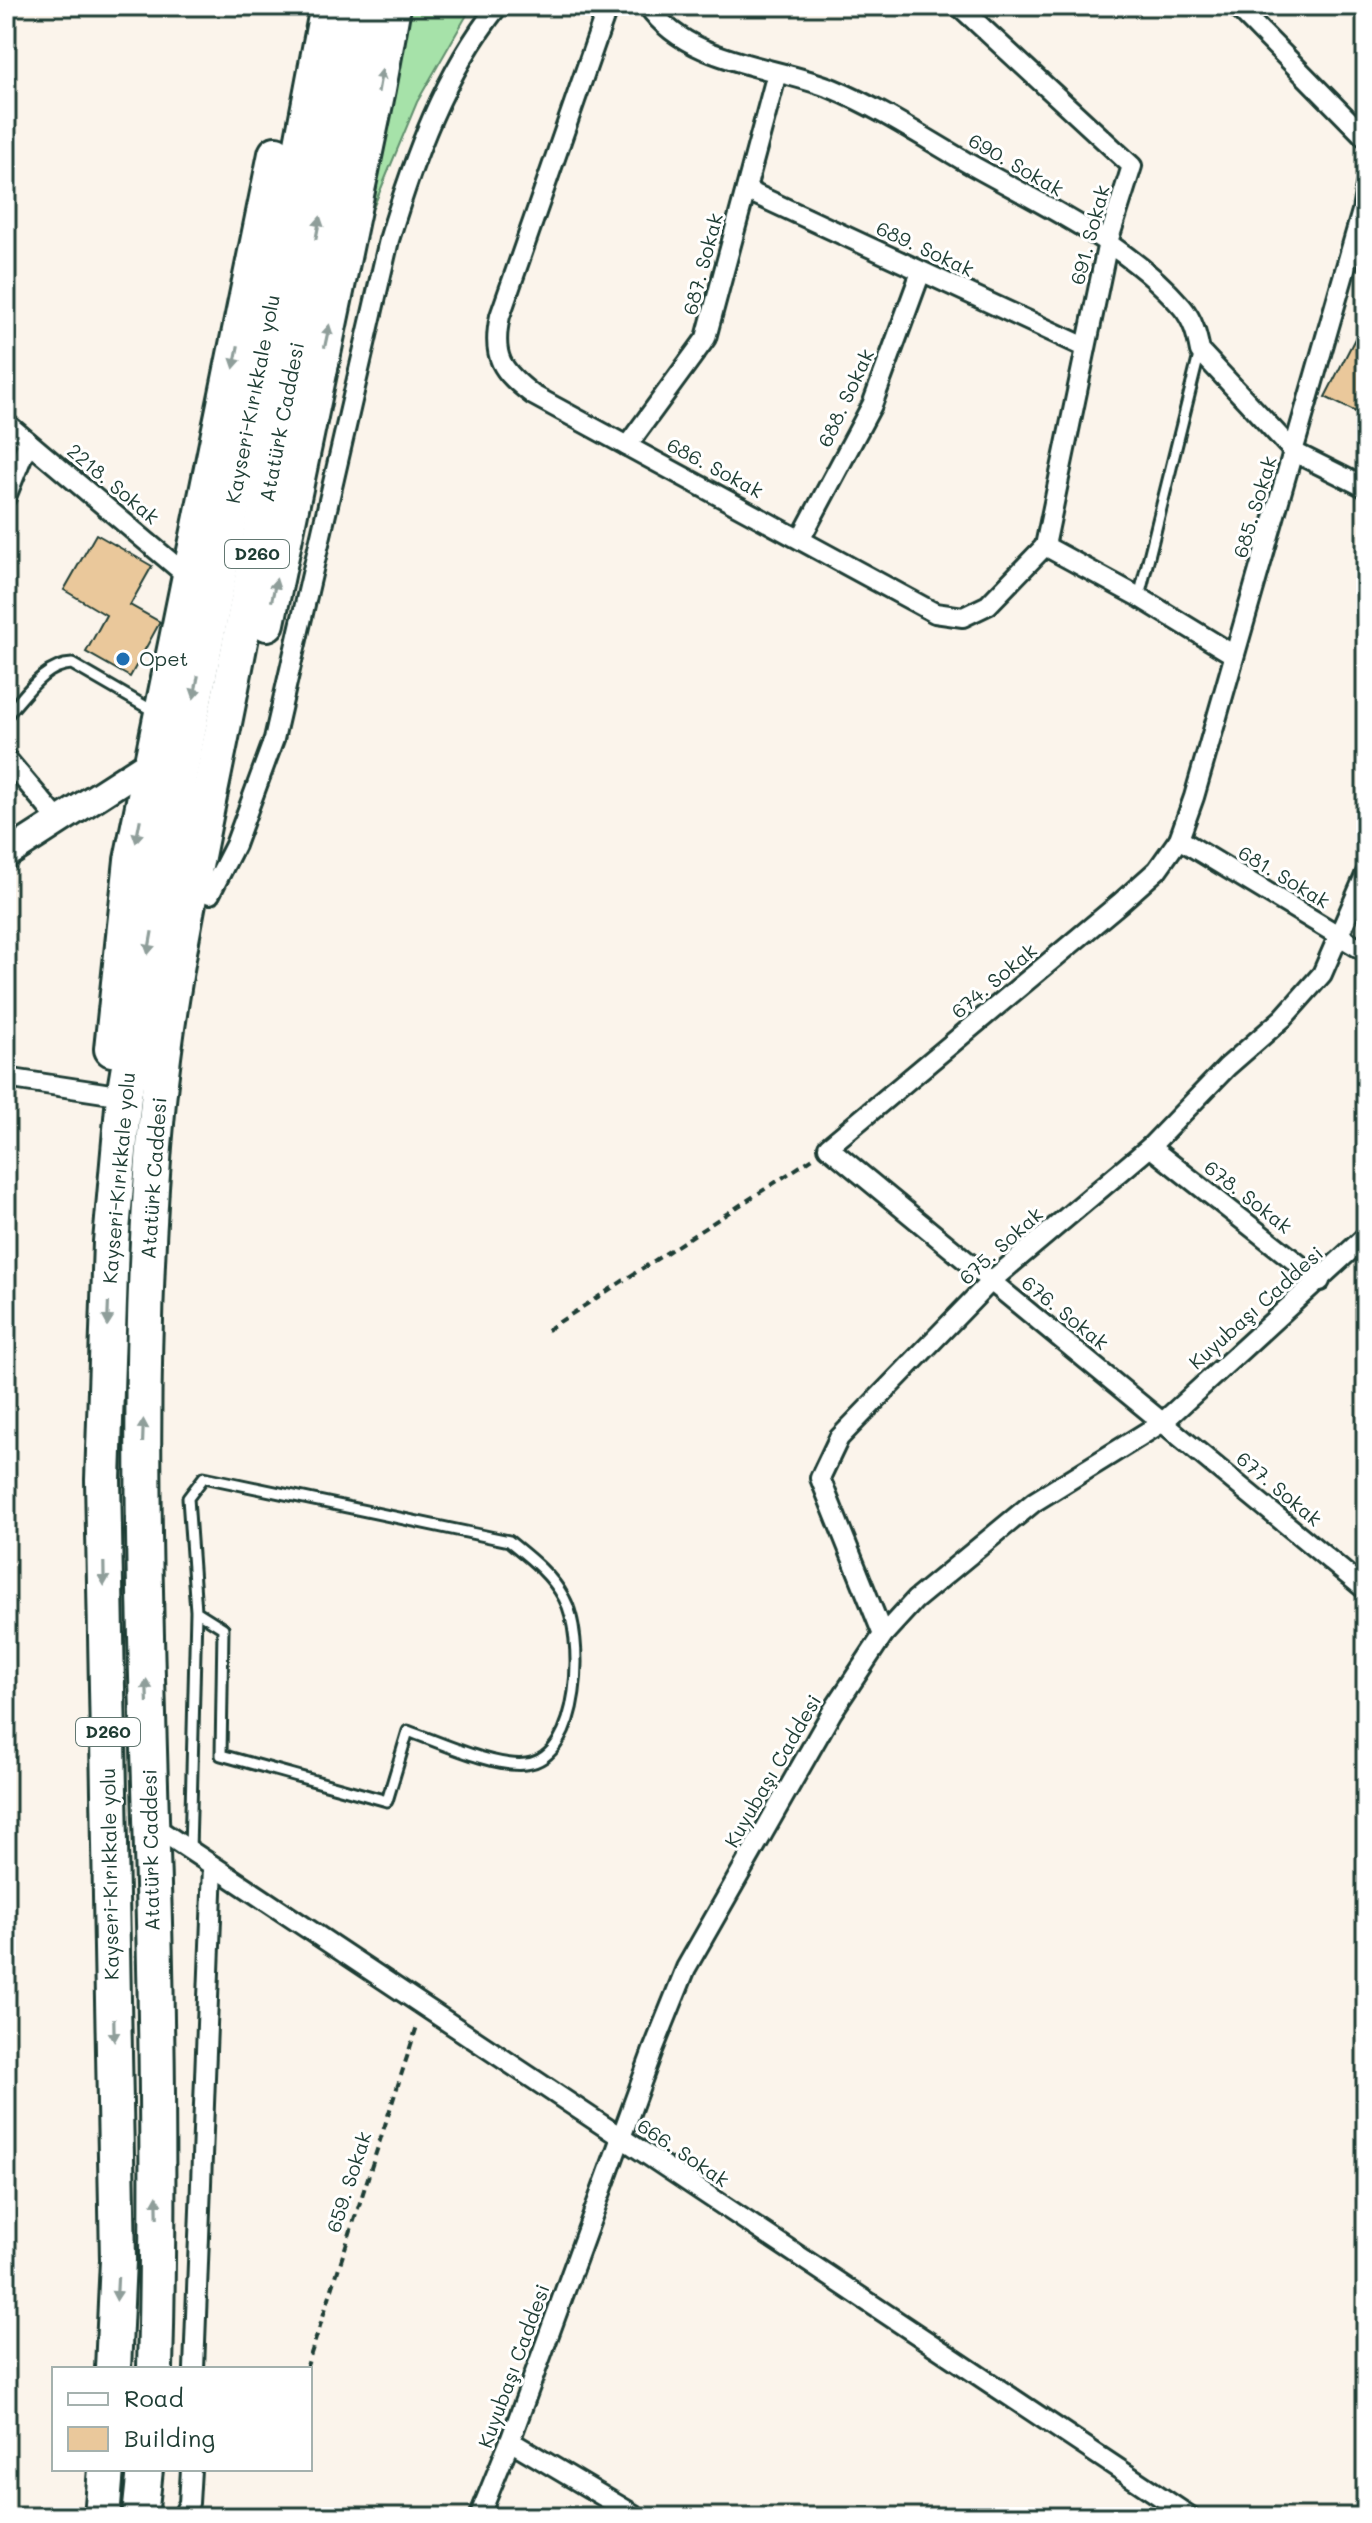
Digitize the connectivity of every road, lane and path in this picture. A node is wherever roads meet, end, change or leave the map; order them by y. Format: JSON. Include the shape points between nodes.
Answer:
{"nodes":[{"id":1,"x":306,"y":6,"type":"edge"},
{"id":2,"x":328,"y":6,"type":"edge"},
{"id":3,"x":361,"y":6,"type":"edge"},
{"id":4,"x":393,"y":6,"type":"edge"},
{"id":5,"x":498,"y":6,"type":"edge"},
{"id":6,"x":608,"y":6,"type":"edge"},
{"id":7,"x":648,"y":6,"type":"edge"},
{"id":8,"x":959,"y":6,"type":"edge"},
{"id":9,"x":1236,"y":6,"type":"edge"},
{"id":10,"x":777,"y":73,"type":"junction"},
{"id":11,"x":1365,"y":138,"type":"edge"},
{"id":12,"x":1366,"y":186,"type":"edge"},
{"id":13,"x":746,"y":190,"type":"junction"},
{"id":14,"x":1108,"y":242,"type":"junction"},
{"id":15,"x":921,"y":272,"type":"junction"},
{"id":16,"x":1085,"y":347,"type":"junction"},
{"id":17,"x":1200,"y":351,"type":"junction"},
{"id":18,"x":6,"y":423,"type":"edge"},
{"id":19,"x":28,"y":442,"type":"junction"},
{"id":20,"x":627,"y":446,"type":"junction"},
{"id":21,"x":1294,"y":452,"type":"junction"},
{"id":22,"x":1366,"y":488,"type":"edge"},
{"id":23,"x":6,"y":497,"type":"edge"},
{"id":24,"x":801,"y":538,"type":"junction"},
{"id":25,"x":1045,"y":546,"type":"junction"},
{"id":26,"x":191,"y":579,"type":"junction"},
{"id":27,"x":1139,"y":597,"type":"junction"},
{"id":28,"x":1234,"y":655,"type":"junction"},
{"id":29,"x":6,"y":716,"type":"edge"},
{"id":30,"x":162,"y":716,"type":"junction"},
{"id":31,"x":6,"y":758,"type":"edge"},
{"id":32,"x":152,"y":761,"type":"junction"},
{"id":33,"x":60,"y":822,"type":"junction"},
{"id":34,"x":1179,"y":839,"type":"junction"},
{"id":35,"x":6,"y":855,"type":"edge"},
{"id":36,"x":1366,"y":873,"type":"edge"},
{"id":37,"x":210,"y":894,"type":"junction"},
{"id":38,"x":1338,"y":936,"type":"junction"},
{"id":39,"x":1366,"y":952,"type":"edge"},
{"id":40,"x":6,"y":1078,"type":"edge"},
{"id":41,"x":124,"y":1096,"type":"junction"},
{"id":42,"x":158,"y":1103,"type":"junction"},
{"id":43,"x":828,"y":1147,"type":"junction"},
{"id":44,"x":1150,"y":1147,"type":"junction"},
{"id":45,"x":1366,"y":1236,"type":"edge"},
{"id":46,"x":991,"y":1281,"type":"junction"},
{"id":47,"x":1320,"y":1281,"type":"junction"},
{"id":48,"x":547,"y":1330,"type":"dead end"},
{"id":49,"x":1163,"y":1422,"type":"junction"},
{"id":50,"x":1366,"y":1590,"type":"edge"},
{"id":51,"x":196,"y":1611,"type":"junction"},
{"id":52,"x":883,"y":1635,"type":"junction"},
{"id":53,"x":152,"y":1825,"type":"junction"},
{"id":54,"x":190,"y":1851,"type":"junction"},
{"id":55,"x":213,"y":1866,"type":"junction"},
{"id":56,"x":423,"y":2006,"type":"junction"},
{"id":57,"x":621,"y":2138,"type":"junction"},
{"id":58,"x":113,"y":2367,"type":"edge"},
{"id":59,"x":155,"y":2367,"type":"edge"},
{"id":60,"x":194,"y":2367,"type":"edge"},
{"id":61,"x":307,"y":2367,"type":"edge"},
{"id":62,"x":510,"y":2441,"type":"junction"},
{"id":63,"x":106,"y":2471,"type":"edge"},
{"id":64,"x":145,"y":2471,"type":"edge"},
{"id":65,"x":191,"y":2471,"type":"edge"},
{"id":66,"x":102,"y":2517,"type":"edge"},
{"id":67,"x":140,"y":2517,"type":"edge"},
{"id":68,"x":182,"y":2517,"type":"edge"},
{"id":69,"x":479,"y":2517,"type":"edge"},
{"id":70,"x":638,"y":2517,"type":"edge"},
{"id":71,"x":1191,"y":2517,"type":"edge"}],
"edges":[{"from":1,"to":26,"type":"highway","one_way":true},
{"from":2,"to":41,"type":"highway","name":"Kayseri-Kırıkkale yolu","number":"D260","one_way":true,"via":[[170,823]]},
{"from":42,"to":3,"type":"highway","name":"Atatürk Caddesi","number":"D260","one_way":true,"via":[[191,883]]},
{"from":37,"to":4,"type":"highway","one_way":true},
{"from":5,"to":37,"type":"street","via":[[452,78],[407,181],[274,739],[235,845]]},
{"from":6,"to":20,"type":"street","name":"686. Sokak","via":[[496,334],[497,356],[508,376]]},
{"from":7,"to":10,"type":"street","name":"690. Sokak","via":[[657,19],[706,51]]},
{"from":8,"to":14,"type":"street","name":"691. Sokak","via":[[1132,166]]},
{"from":9,"to":11,"type":"street"},
{"from":10,"to":13,"type":"street","name":"687. Sokak"},
{"from":10,"to":14,"type":"street","name":"690. Sokak","via":[[855,98]]},
{"from":12,"to":21,"type":"street","name":"685. Sokak"},
{"from":13,"to":15,"type":"street","name":"689. Sokak"},
{"from":13,"to":20,"type":"street","name":"687. Sokak","via":[[706,338]]},
{"from":14,"to":16,"type":"street","name":"691. Sokak"},
{"from":14,"to":17,"type":"street","name":"690. Sokak","via":[[1184,309],[1197,330]]},
{"from":15,"to":16,"type":"street","name":"689. Sokak"},
{"from":15,"to":24,"type":"street","name":"688. Sokak","via":[[872,405]]},
{"from":16,"to":25,"type":"street","name":"691. Sokak"},
{"from":17,"to":21,"type":"street","name":"690. Sokak"},
{"from":17,"to":27,"type":"lane"},
{"from":18,"to":19,"type":"street","name":"2218. Sokak"},
{"from":19,"to":23,"type":"street"},
{"from":19,"to":26,"type":"street","name":"2218. Sokak"},
{"from":20,"to":24,"type":"street","name":"686. Sokak"},
{"from":21,"to":22,"type":"street"},
{"from":21,"to":28,"type":"street","name":"685. Sokak"},
{"from":24,"to":25,"type":"street","name":"686. Sokak","via":[[935,613],[963,617],[988,605]]},
{"from":25,"to":27,"type":"street"},
{"from":26,"to":30,"type":"highway"},
{"from":27,"to":28,"type":"street"},
{"from":28,"to":34,"type":"street","name":"685. Sokak"},
{"from":29,"to":30,"type":"lane","via":[[49,669],[72,664]]},
{"from":30,"to":32,"type":"highway"},
{"from":31,"to":33,"type":"street"},
{"from":32,"to":33,"type":"street"},
{"from":32,"to":41,"type":"highway","one_way":true,"via":[[132,860],[111,1045]]},
{"from":33,"to":35,"type":"street"},
{"from":34,"to":38,"type":"street","name":"681. Sokak"},
{"from":34,"to":43,"type":"street","name":"674. Sokak","via":[[1157,870],[1120,903]]},
{"from":36,"to":38,"type":"street","name":"675. Sokak"},
{"from":37,"to":42,"type":"highway","via":[[178,1046]]},
{"from":38,"to":39,"type":"street","name":"681. Sokak"},
{"from":38,"to":44,"type":"street","name":"675. Sokak","via":[[1322,974],[1293,1007]]},
{"from":40,"to":41,"type":"street"},
{"from":41,"to":58,"type":"highway","name":"Kayseri-Kırıkkale yolu","number":"D260","one_way":true,"via":[[111,1242],[103,1480],[118,2260]]},
{"from":53,"to":42,"type":"highway","name":"Atatürk Caddesi","number":"D260","one_way":true,"via":[[142,1472]]},
{"from":43,"to":46,"type":"street","name":"676. Sokak"},
{"from":43,"to":48,"type":"path"},
{"from":44,"to":46,"type":"street","name":"675. Sokak"},
{"from":44,"to":47,"type":"street","name":"678. Sokak"},
{"from":45,"to":47,"type":"street","name":"Kuyubaşı Caddesi"},
{"from":46,"to":49,"type":"street","name":"676. Sokak"},
{"from":46,"to":52,"type":"street","name":"675. Sokak","via":[[839,1438],[820,1478]]},
{"from":47,"to":49,"type":"street","name":"Kuyubaşı Caddesi"},
{"from":49,"to":50,"type":"street","name":"677. Sokak"},
{"from":49,"to":52,"type":"street","name":"Kuyubaşı Caddesi","via":[[1034,1502],[915,1600]]},
{"from":51,"to":51,"type":"lane","via":[[188,1498],[204,1477],[509,1541],[542,1567],[565,1599],[575,1635],[576,1686],[556,1747],[527,1764],[506,1764],[408,1731],[387,1801],[221,1755],[223,1628]]},
{"from":51,"to":54,"type":"lane"},
{"from":52,"to":57,"type":"street","name":"Kuyubaşı Caddesi","via":[[832,1712],[686,1968]]},
{"from":53,"to":54,"type":"street","name":"666. Sokak"},
{"from":59,"to":53,"type":"highway","name":"Atatürk Caddesi","number":"D260","one_way":true},
{"from":54,"to":55,"type":"street","name":"666. Sokak"},
{"from":55,"to":56,"type":"street","name":"666. Sokak"},
{"from":55,"to":60,"type":"street"},
{"from":56,"to":57,"type":"street","name":"666. Sokak"},
{"from":56,"to":61,"type":"path","name":"659. Sokak"},
{"from":57,"to":62,"type":"street","name":"Kuyubaşı Caddesi"},
{"from":57,"to":71,"type":"street","name":"666. Sokak"},
{"from":62,"to":69,"type":"street","name":"Kuyubaşı Caddesi"},
{"from":62,"to":70,"type":"street"},
{"from":63,"to":66,"type":"highway"},
{"from":64,"to":67,"type":"highway"},
{"from":65,"to":68,"type":"street","via":[[189,2503]]}]}
